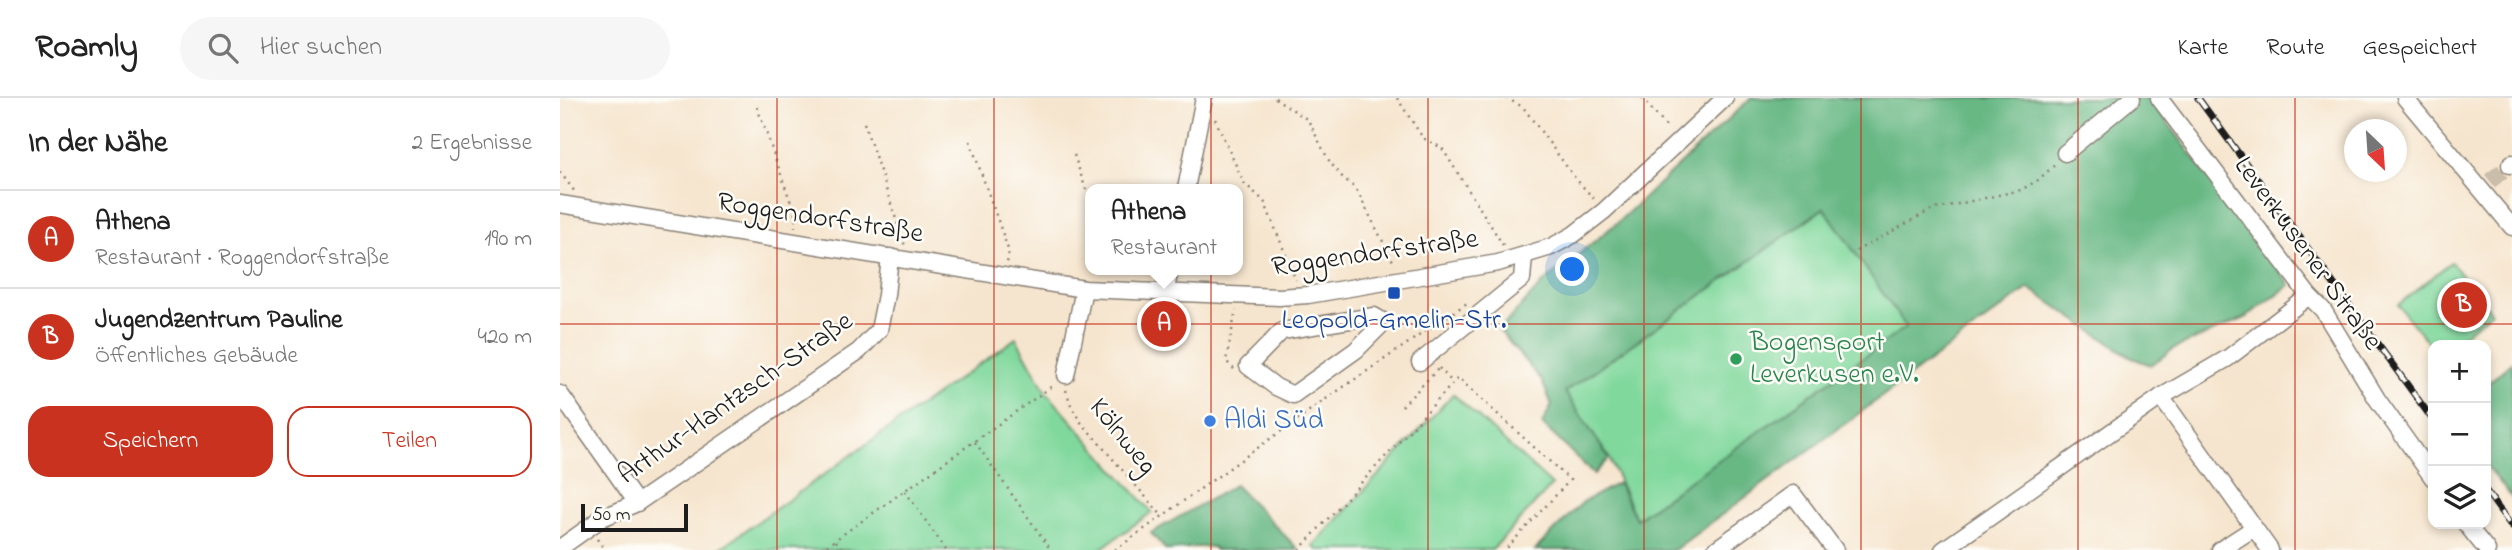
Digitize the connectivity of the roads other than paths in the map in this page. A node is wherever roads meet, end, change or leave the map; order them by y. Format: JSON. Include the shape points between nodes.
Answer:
{"nodes":[{"id":1,"x":1204,"y":98,"type":"edge"},
{"id":2,"x":1725,"y":98,"type":"edge"},
{"id":3,"x":2132,"y":98,"type":"edge"},
{"id":4,"x":2159,"y":98,"type":"edge"},
{"id":5,"x":2405,"y":98,"type":"edge"},
{"id":6,"x":2065,"y":153,"type":"road end"},
{"id":7,"x":1186,"y":184,"type":"edge"},
{"id":8,"x":560,"y":204,"type":"edge"},
{"id":9,"x":2512,"y":227,"type":"edge"},
{"id":10,"x":898,"y":258,"type":"junction"},
{"id":11,"x":1518,"y":258,"type":"junction"},
{"id":12,"x":1169,"y":275,"type":"edge"},
{"id":13,"x":1084,"y":289,"type":"junction"},
{"id":14,"x":1165,"y":293,"type":"junction"},
{"id":15,"x":2309,"y":296,"type":"junction"},
{"id":16,"x":1427,"y":356,"type":"road end"},
{"id":17,"x":1248,"y":366,"type":"joint"},
{"id":18,"x":1066,"y":375,"type":"road end"},
{"id":19,"x":560,"y":394,"type":"edge"},
{"id":20,"x":2161,"y":397,"type":"junction"},
{"id":21,"x":2428,"y":471,"type":"edge"},
{"id":22,"x":637,"y":503,"type":"junction"},
{"id":23,"x":2254,"y":528,"type":"junction"},
{"id":24,"x":2470,"y":529,"type":"edge"},
{"id":25,"x":560,"y":548,"type":"edge"},
{"id":26,"x":1715,"y":550,"type":"edge"},
{"id":27,"x":1835,"y":550,"type":"edge"},
{"id":28,"x":1943,"y":550,"type":"edge"},
{"id":29,"x":2220,"y":550,"type":"edge"},
{"id":30,"x":2270,"y":550,"type":"edge"},
{"id":31,"x":2487,"y":550,"type":"edge"}],
"edges":[{"from":1,"to":7,"type":"street"},
{"from":2,"to":11,"type":"street","name":"Roggendorfstraße","via":[[1573,235]]},
{"from":3,"to":6,"type":"street"},
{"from":4,"to":15,"type":"street","name":"Leverkusener Straße"},
{"from":5,"to":9,"type":"street","via":[[2485,185]]},
{"from":8,"to":10,"type":"street","name":"Roggendorfstraße"},
{"from":10,"to":13,"type":"street","name":"Roggendorfstraße"},
{"from":10,"to":22,"type":"street","name":"Arthur-Hantzsch-Straße","via":[[879,330],[859,351]]},
{"from":11,"to":14,"type":"street","name":"Roggendorfstraße","via":[[1302,295]]},
{"from":11,"to":16,"type":"street","via":[[1522,278]]},
{"from":12,"to":14,"type":"street"},
{"from":13,"to":14,"type":"street","name":"Roggendorfstraße"},
{"from":13,"to":18,"type":"street"},
{"from":15,"to":20,"type":"street","via":[[2228,358]]},
{"from":15,"to":21,"type":"street","name":"Leverkusener Straße","via":[[2323,310]]},
{"from":17,"to":17,"type":"street","via":[[1282,331],[1374,316],[1384,322],[1356,350],[1293,395]]},
{"from":19,"to":22,"type":"street"},
{"from":20,"to":23,"type":"street"},
{"from":20,"to":28,"type":"street"},
{"from":22,"to":25,"type":"street","name":"Arthur-Hantzsch-Straße","via":[[602,518]]},
{"from":23,"to":29,"type":"street"},
{"from":23,"to":30,"type":"street"},
{"from":24,"to":31,"type":"street"},
{"from":26,"to":27,"type":"street","via":[[1793,494]]}]}
